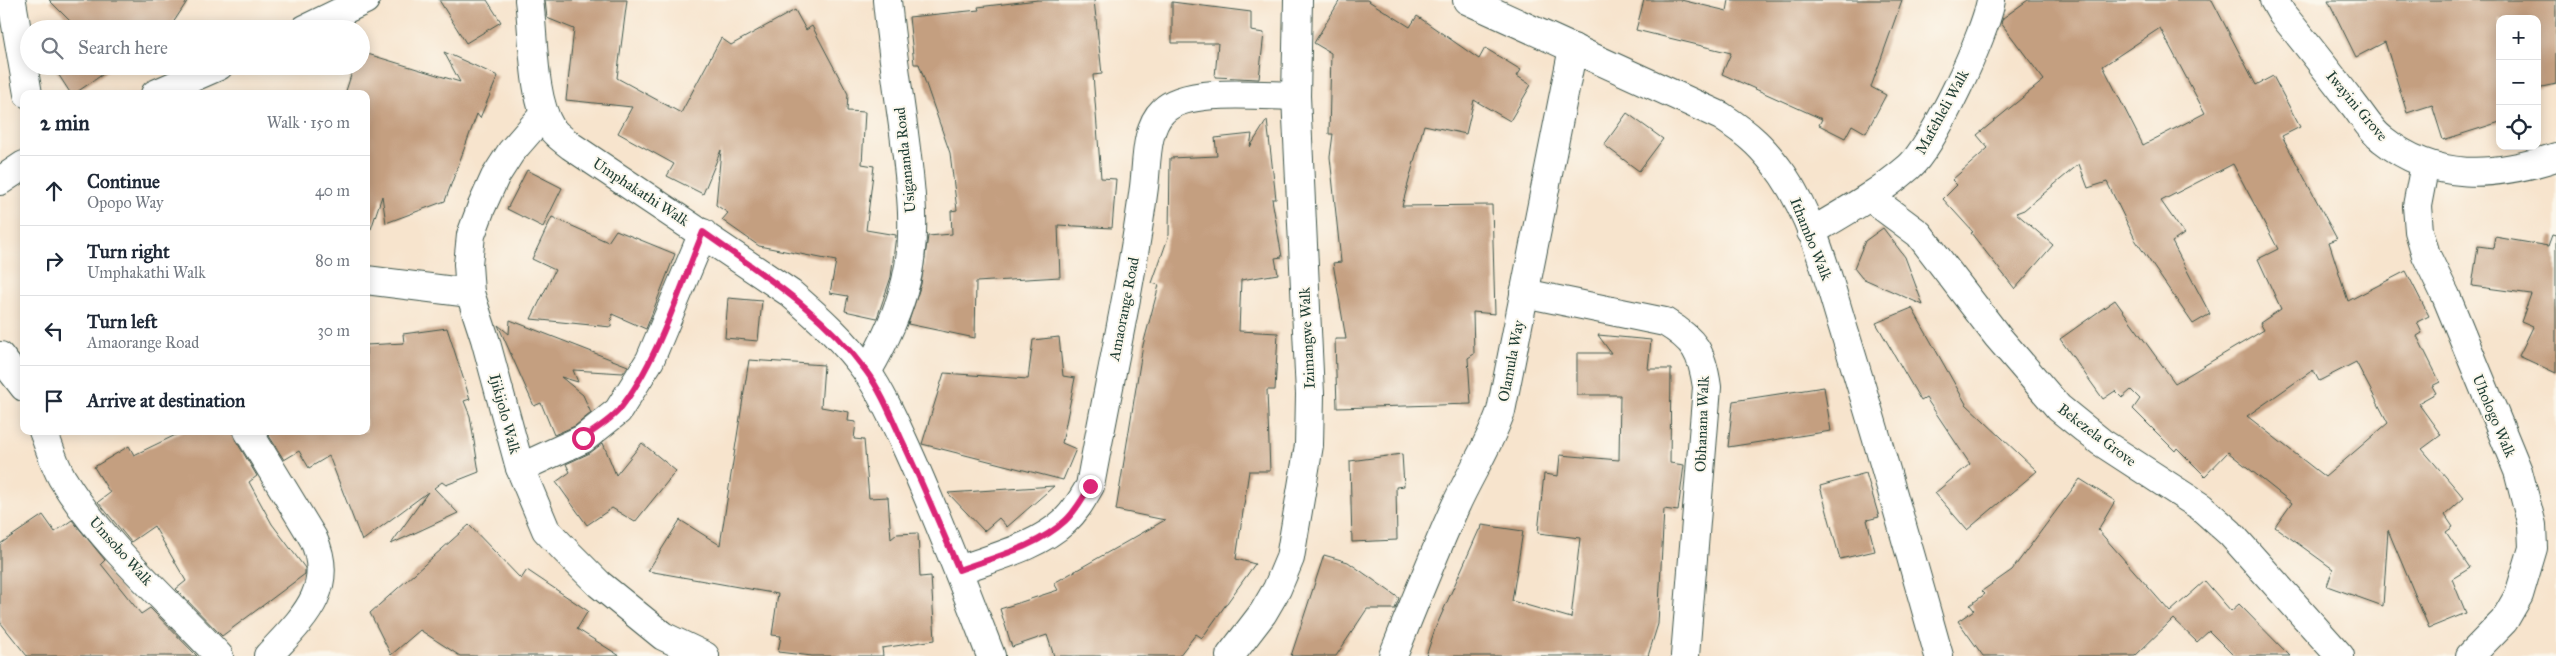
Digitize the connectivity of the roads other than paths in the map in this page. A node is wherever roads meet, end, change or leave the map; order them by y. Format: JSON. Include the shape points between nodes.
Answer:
{"nodes":[{"id":1,"x":365,"y":0,"type":"edge"},
{"id":2,"x":529,"y":0,"type":"edge"},
{"id":3,"x":887,"y":0,"type":"edge"},
{"id":4,"x":1298,"y":0,"type":"edge"},
{"id":5,"x":1467,"y":0,"type":"edge"},
{"id":6,"x":1991,"y":0,"type":"edge"},
{"id":7,"x":2274,"y":0,"type":"edge"},
{"id":8,"x":18,"y":1,"type":"edge"},
{"id":9,"x":20,"y":20,"type":"edge"},
{"id":10,"x":324,"y":20,"type":"edge"},
{"id":11,"x":1573,"y":48,"type":"junction"},
{"id":12,"x":26,"y":75,"type":"edge"},
{"id":13,"x":198,"y":75,"type":"edge"},
{"id":14,"x":28,"y":90,"type":"edge"},
{"id":15,"x":164,"y":90,"type":"edge"},
{"id":16,"x":1296,"y":96,"type":"junction"},
{"id":17,"x":544,"y":114,"type":"junction"},
{"id":18,"x":2556,"y":157,"type":"edge"},
{"id":19,"x":2425,"y":164,"type":"junction"},
{"id":20,"x":20,"y":168,"type":"edge"},
{"id":21,"x":0,"y":181,"type":"edge"},
{"id":22,"x":1873,"y":196,"type":"junction"},
{"id":23,"x":703,"y":232,"type":"junction"},
{"id":24,"x":1811,"y":232,"type":"junction"},
{"id":25,"x":370,"y":280,"type":"edge"},
{"id":26,"x":470,"y":293,"type":"junction"},
{"id":27,"x":1524,"y":293,"type":"junction"},
{"id":28,"x":0,"y":356,"type":"edge"},
{"id":29,"x":867,"y":372,"type":"junction"},
{"id":30,"x":20,"y":381,"type":"edge"},
{"id":31,"x":46,"y":435,"type":"edge"},
{"id":32,"x":250,"y":435,"type":"edge"},
{"id":33,"x":520,"y":468,"type":"junction"},
{"id":34,"x":959,"y":570,"type":"junction"},
{"id":35,"x":984,"y":654,"type":"edge"},
{"id":36,"x":219,"y":656,"type":"edge"},
{"id":37,"x":268,"y":656,"type":"edge"},
{"id":38,"x":705,"y":656,"type":"edge"},
{"id":39,"x":1230,"y":656,"type":"edge"},
{"id":40,"x":1393,"y":656,"type":"edge"},
{"id":41,"x":1686,"y":656,"type":"edge"},
{"id":42,"x":1939,"y":656,"type":"edge"},
{"id":43,"x":2340,"y":656,"type":"edge"},
{"id":44,"x":2470,"y":656,"type":"edge"}],
"edges":[{"from":1,"to":10,"type":"street"},
{"from":2,"to":17,"type":"street","name":"Umphakathi Walk","via":[[538,88]]},
{"from":3,"to":29,"type":"street","name":"Usigananda Road","via":[[910,184],[910,251],[899,308]]},
{"from":4,"to":16,"type":"street","name":"Izimangwe Walk"},
{"from":5,"to":11,"type":"street","name":"Ithambo Walk"},
{"from":6,"to":22,"type":"street","name":"Mafehleli Walk","via":[[1965,72],[1939,123],[1911,166]]},
{"from":7,"to":19,"type":"street","name":"Iwayini Grove","via":[[2380,138],[2406,156]]},
{"from":8,"to":9,"type":"street"},
{"from":11,"to":24,"type":"street","name":"Ithambo Walk","via":[[1689,100],[1752,136],[1784,177]]},
{"from":11,"to":27,"type":"street","name":"Olamula Way"},
{"from":12,"to":14,"type":"street"},
{"from":13,"to":15,"type":"street"},
{"from":16,"to":34,"type":"street","name":"Amaorange Road","via":[[1193,98],[1173,104],[1155,119],[1132,272],[1090,486],[1065,521],[1041,537]]},
{"from":16,"to":39,"type":"street","name":"Izimangwe Walk","via":[[1310,394],[1309,445],[1290,558],[1263,614]]},
{"from":17,"to":23,"type":"street","name":"Umphakathi Walk","via":[[552,130],[571,146]]},
{"from":17,"to":26,"type":"street","name":"Ijikijolo Walk","via":[[511,152],[480,208],[471,235]]},
{"from":18,"to":19,"type":"street","name":"Iwayini Grove","via":[[2512,169],[2474,174]]},
{"from":19,"to":44,"type":"street","name":"Uhologo Walk","via":[[2417,206],[2419,231],[2426,255],[2518,471],[2532,525],[2533,548],[2519,596],[2504,621]]},
{"from":20,"to":21,"type":"street"},
{"from":22,"to":24,"type":"street","name":"Mafehleli Walk"},
{"from":22,"to":43,"type":"street","name":"Bekezela Grove","via":[[1876,202],[1919,234],[1998,337],[2059,408],[2101,442],[2200,507],[2230,534]]},
{"from":23,"to":29,"type":"street","name":"Umphakathi Walk","via":[[790,293],[823,322]]},
{"from":23,"to":33,"type":"street","via":[[650,360],[618,411],[583,438]]},
{"from":24,"to":42,"type":"street","name":"Ithambo Walk","via":[[1884,458]]},
{"from":25,"to":26,"type":"street"},
{"from":26,"to":33,"type":"street","name":"Ijikijolo Walk"},
{"from":27,"to":40,"type":"street","name":"Olamula Way","via":[[1508,378],[1493,434],[1454,509]]},
{"from":27,"to":41,"type":"street","name":"Obhanana Walk","via":[[1665,322],[1686,334],[1701,355],[1707,387]]},
{"from":28,"to":30,"type":"street"},
{"from":29,"to":34,"type":"street","name":"Umphakathi Walk","via":[[888,409]]},
{"from":31,"to":36,"type":"street","name":"Umsobo Walk","via":[[61,476],[78,502]]},
{"from":32,"to":37,"type":"street","via":[[313,538],[320,553],[322,570],[313,603]]},
{"from":33,"to":38,"type":"street","name":"Ijikijolo Walk","via":[[546,530],[566,552],[662,636]]},
{"from":34,"to":35,"type":"street","name":"Umphakathi Walk"}]}
